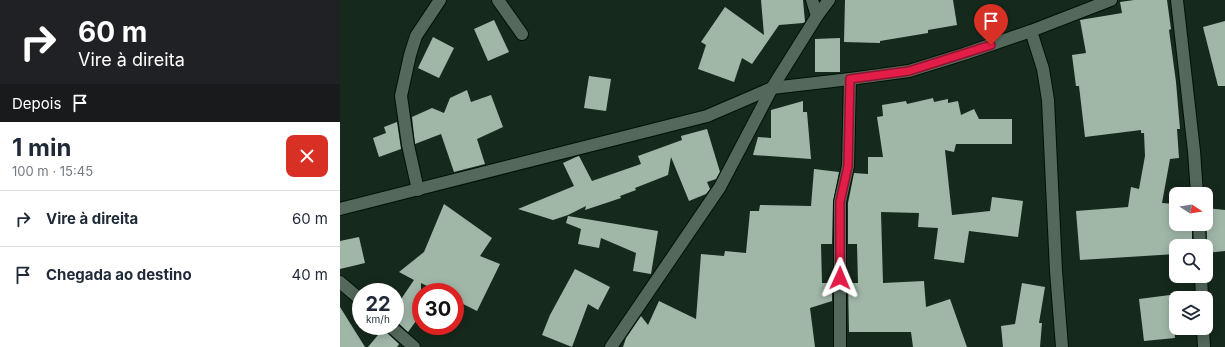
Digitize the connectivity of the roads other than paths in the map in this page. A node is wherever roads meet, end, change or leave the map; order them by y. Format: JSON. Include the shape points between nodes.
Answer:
{"nodes":[{"id":1,"x":440,"y":0,"type":"edge"},
{"id":2,"x":498,"y":0,"type":"edge"},
{"id":3,"x":812,"y":0,"type":"edge"},
{"id":4,"x":829,"y":0,"type":"edge"},
{"id":5,"x":1111,"y":0,"type":"edge"},
{"id":6,"x":1177,"y":0,"type":"edge"},
{"id":7,"x":817,"y":16,"type":"junction"},
{"id":8,"x":1031,"y":30,"type":"junction"},
{"id":9,"x":522,"y":34,"type":"dead end"},
{"id":10,"x":850,"y":79,"type":"junction"},
{"id":11,"x":772,"y":88,"type":"junction"},
{"id":12,"x":1197,"y":187,"type":"edge"},
{"id":13,"x":418,"y":190,"type":"junction"},
{"id":14,"x":340,"y":209,"type":"edge"},
{"id":15,"x":340,"y":282,"type":"edge"},
{"id":16,"x":352,"y":292,"type":"edge"},
{"id":17,"x":400,"y":335,"type":"edge"},
{"id":18,"x":1203,"y":335,"type":"edge"},
{"id":19,"x":414,"y":347,"type":"edge"},
{"id":20,"x":611,"y":347,"type":"edge"},
{"id":21,"x":840,"y":347,"type":"edge"},
{"id":22,"x":1062,"y":347,"type":"edge"},
{"id":23,"x":1204,"y":347,"type":"edge"}],
"edges":[{"from":1,"to":13,"type":"street","via":[[416,36],[401,96]]},
{"from":2,"to":9,"type":"street"},
{"from":3,"to":7,"type":"street"},
{"from":4,"to":7,"type":"street"},
{"from":5,"to":8,"type":"street"},
{"from":6,"to":12,"type":"street"},
{"from":7,"to":11,"type":"street"},
{"from":8,"to":10,"type":"street","via":[[909,71]]},
{"from":8,"to":22,"type":"street","via":[[1043,69],[1048,100]]},
{"from":10,"to":11,"type":"street"},
{"from":10,"to":21,"type":"street","via":[[848,166],[840,202]]},
{"from":11,"to":13,"type":"street","via":[[707,116]]},
{"from":11,"to":20,"type":"street","via":[[720,187]]},
{"from":13,"to":14,"type":"street"},
{"from":15,"to":16,"type":"street"},
{"from":17,"to":19,"type":"street"},
{"from":18,"to":23,"type":"street"}]}
